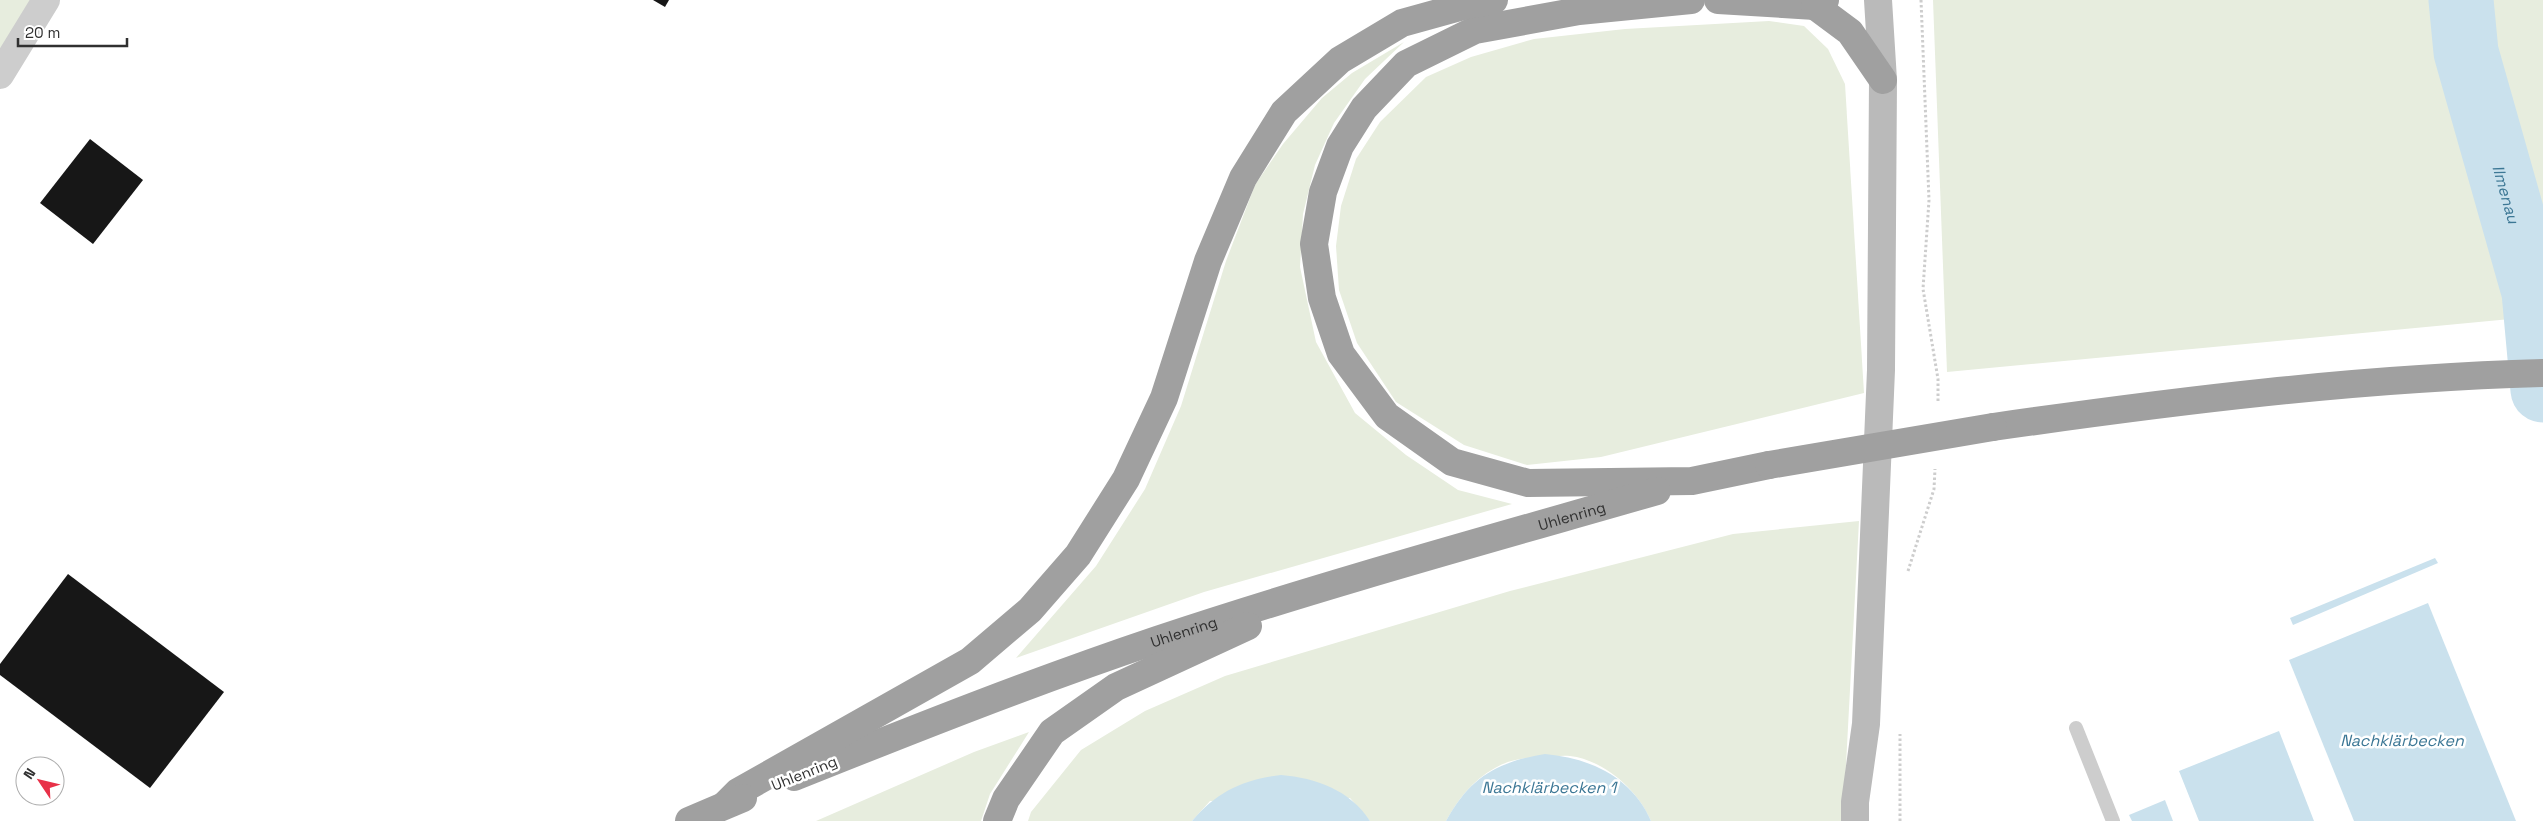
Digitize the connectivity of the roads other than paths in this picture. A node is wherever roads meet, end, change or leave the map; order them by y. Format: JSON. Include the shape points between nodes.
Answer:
{"nodes":[{"id":1,"x":46,"y":0,"type":"edge"},
{"id":2,"x":1494,"y":0,"type":"edge"},
{"id":3,"x":1691,"y":0,"type":"edge"},
{"id":4,"x":1718,"y":0,"type":"edge"},
{"id":5,"x":1878,"y":0,"type":"edge"},
{"id":6,"x":1820,"y":3,"type":"edge"},
{"id":7,"x":0,"y":75,"type":"edge"},
{"id":8,"x":1884,"y":80,"type":"junction"},
{"id":9,"x":2543,"y":373,"type":"edge"},
{"id":10,"x":1692,"y":481,"type":"junction"},
{"id":11,"x":1354,"y":577,"type":"junction"},
{"id":12,"x":1866,"y":724,"type":"junction"},
{"id":13,"x":2076,"y":728,"type":"dead end"},
{"id":14,"x":725,"y":805,"type":"junction"},
{"id":15,"x":689,"y":821,"type":"edge"},
{"id":16,"x":998,"y":821,"type":"edge"},
{"id":17,"x":1856,"y":821,"type":"edge"},
{"id":18,"x":1874,"y":821,"type":"edge"},
{"id":19,"x":2113,"y":821,"type":"edge"}],
"edges":[{"from":1,"to":7,"type":"street"},
{"from":2,"to":14,"type":"highway","via":[[1467,4],[1402,23],[1340,60],[1284,112],[1243,178],[1208,261],[1164,398],[1126,479],[1078,554],[1030,610],[970,661],[738,792]]},
{"from":3,"to":10,"type":"highway","via":[[1579,10],[1475,30],[1406,64],[1364,108],[1340,146],[1323,192],[1314,244],[1322,298],[1341,354],[1387,416],[1452,462],[1528,483]]},
{"from":4,"to":6,"type":"highway"},
{"from":5,"to":8,"type":"main road"},
{"from":6,"to":8,"type":"highway","via":[[1850,32]]},
{"from":8,"to":12,"type":"main road","via":[[1881,370]]},
{"from":9,"to":10,"type":"highway","bridge":true,"via":[[2304,388],[2150,404],[1826,454]]},
{"from":10,"to":11,"type":"highway","name":"Uhlenring"},
{"from":11,"to":14,"type":"highway","name":"Uhlenring","via":[[1157,640],[962,710]]},
{"from":11,"to":16,"type":"highway","via":[[1116,687],[1052,732],[1006,800]]},
{"from":12,"to":17,"type":"main road","via":[[1855,802]]},
{"from":12,"to":18,"type":"main road"},
{"from":13,"to":19,"type":"lane"},
{"from":14,"to":15,"type":"highway","name":"Uhlenring"}]}
